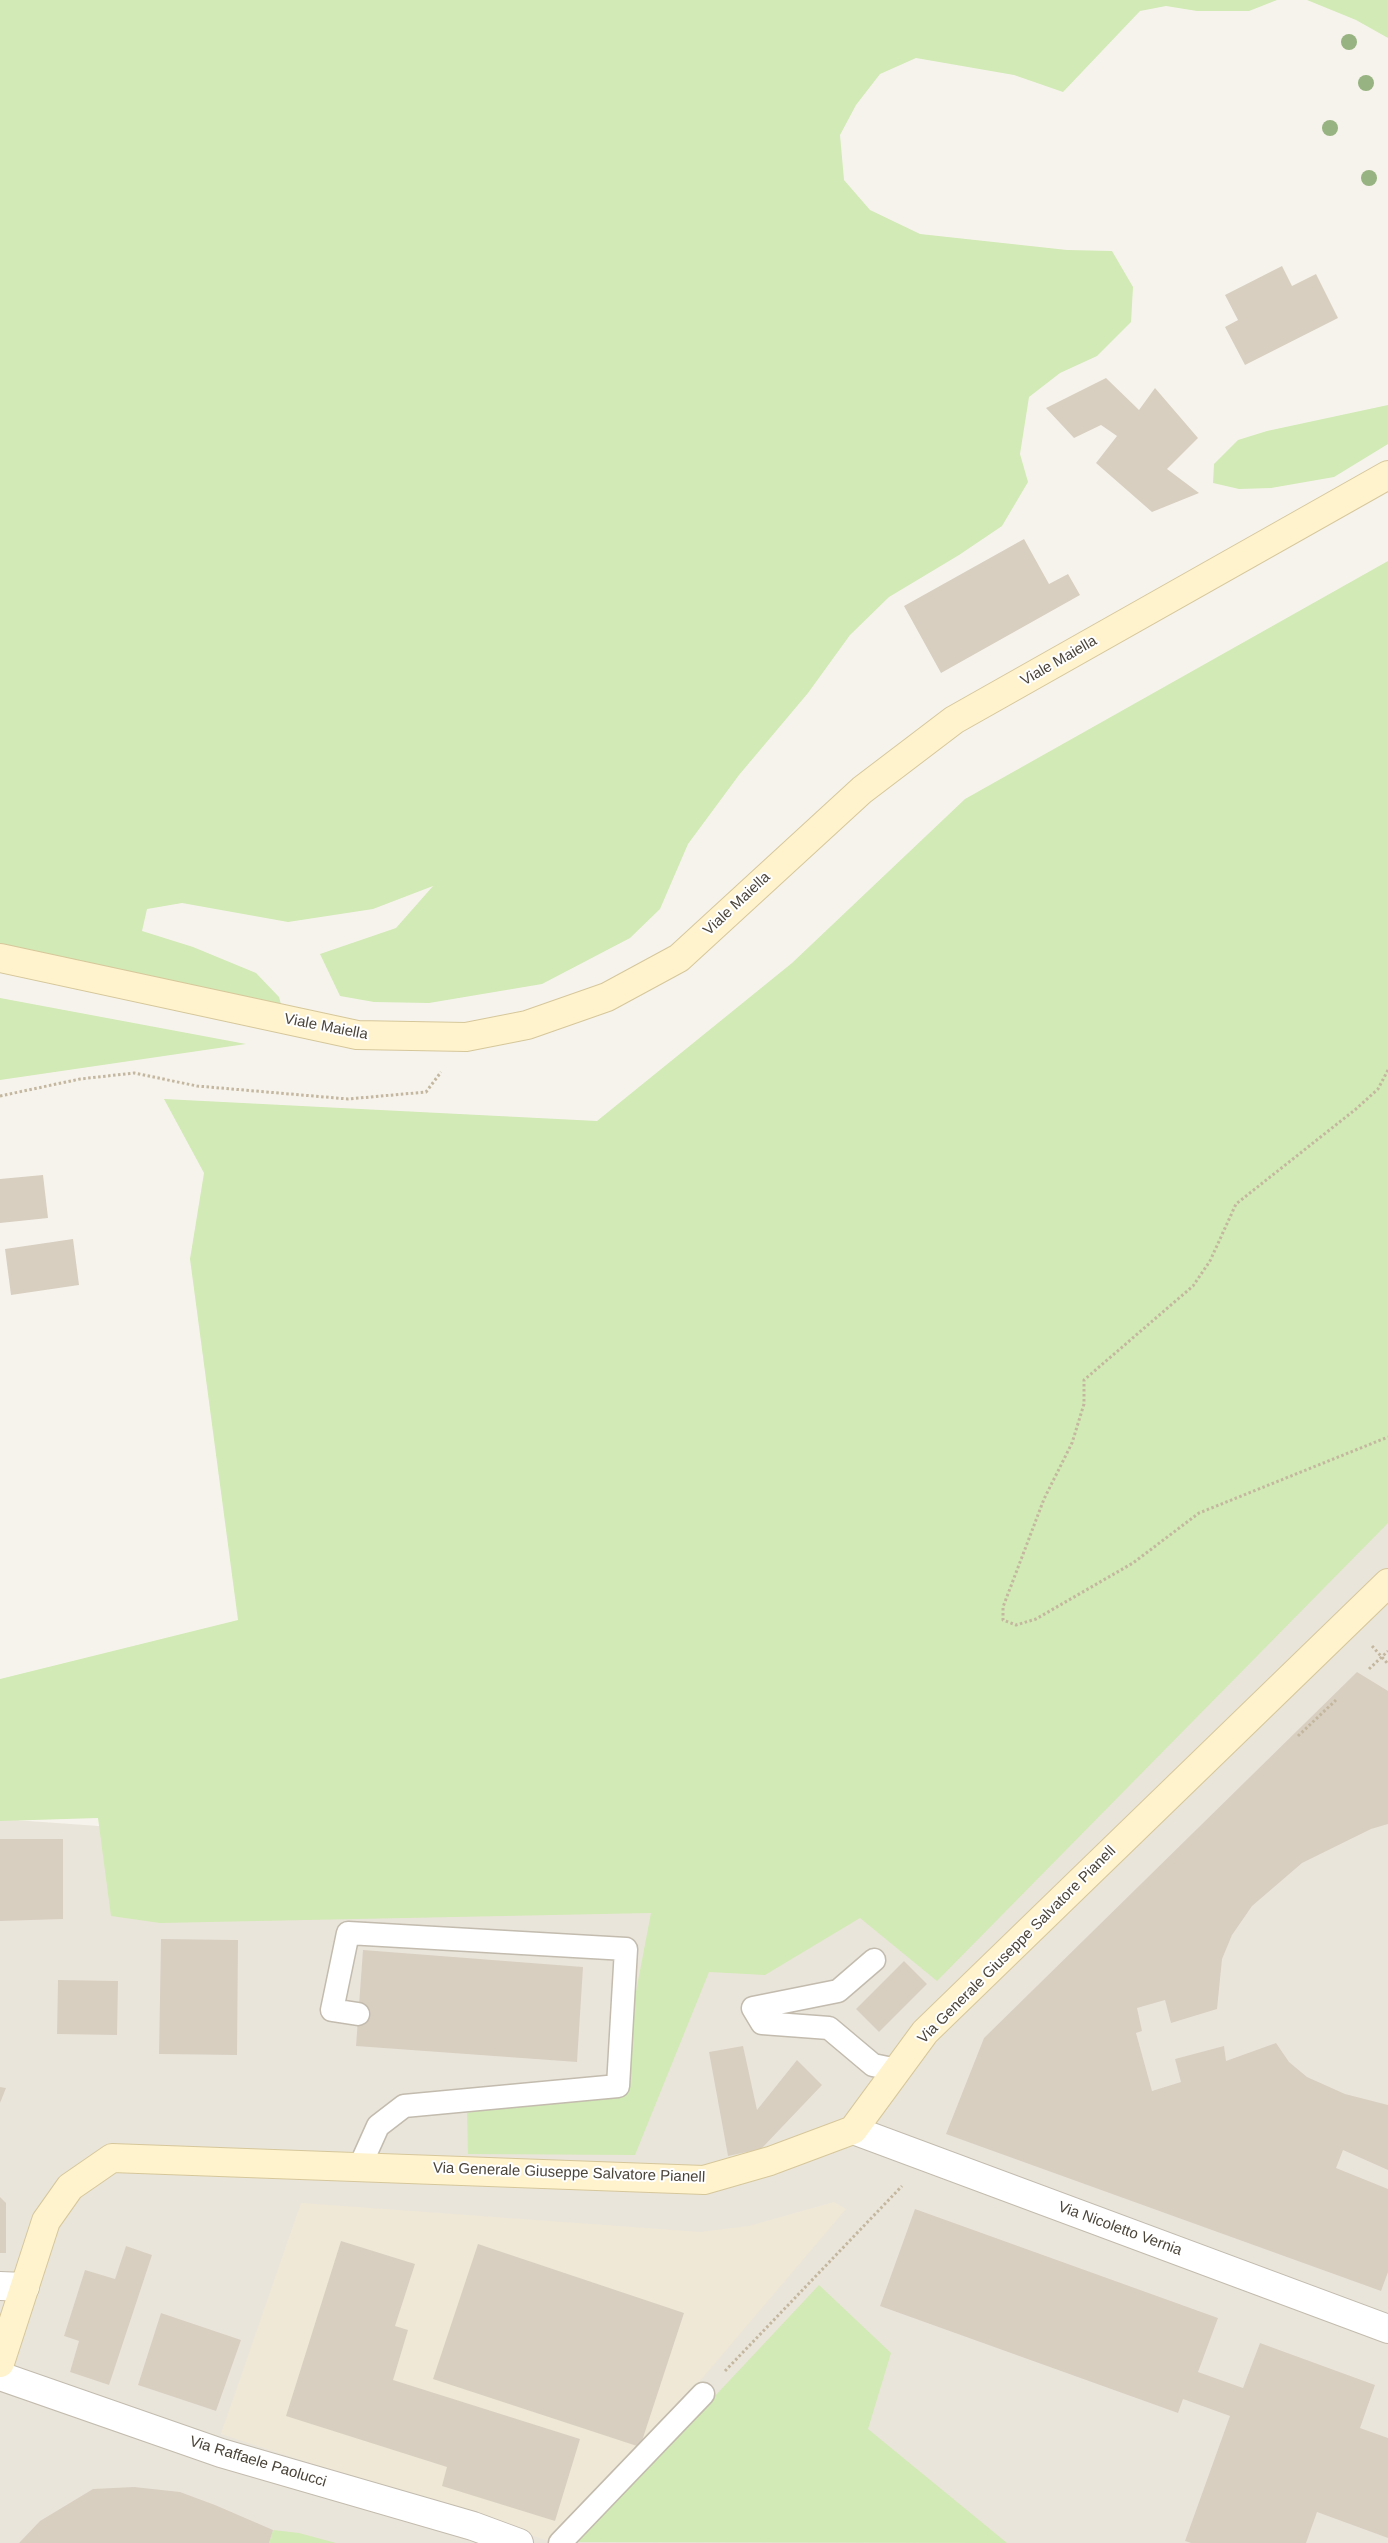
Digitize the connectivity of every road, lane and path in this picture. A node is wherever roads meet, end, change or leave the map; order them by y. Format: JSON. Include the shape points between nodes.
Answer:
{"nodes":[{"id":1,"x":1388,"y":474,"type":"edge"},
{"id":2,"x":0,"y":958,"type":"edge"},
{"id":3,"x":466,"y":1037,"type":"junction"},
{"id":4,"x":1388,"y":1070,"type":"edge"},
{"id":5,"x":0,"y":1096,"type":"edge"},
{"id":6,"x":1388,"y":1437,"type":"edge"},
{"id":7,"x":1388,"y":1583,"type":"edge"},
{"id":8,"x":1388,"y":1651,"type":"edge"},
{"id":9,"x":1369,"y":1669,"type":"dead end"},
{"id":10,"x":1336,"y":1700,"type":"dead end"},
{"id":11,"x":1298,"y":1736,"type":"dead end"},
{"id":12,"x":874,"y":1960,"type":"dead end"},
{"id":13,"x":358,"y":2014,"type":"dead end"},
{"id":14,"x":897,"y":2070,"type":"junction"},
{"id":15,"x":853,"y":2130,"type":"junction"},
{"id":16,"x":916,"y":2153,"type":"junction"},
{"id":17,"x":360,"y":2166,"type":"junction"},
{"id":18,"x":12,"y":2286,"type":"edge"},
{"id":19,"x":1388,"y":2329,"type":"edge"},
{"id":20,"x":0,"y":2362,"type":"edge"},
{"id":21,"x":0,"y":2376,"type":"edge"},
{"id":22,"x":703,"y":2394,"type":"joint"},
{"id":23,"x":519,"y":2543,"type":"edge"},
{"id":24,"x":560,"y":2543,"type":"edge"}],
"edges":[{"from":1,"to":3,"type":"street","name":"Viale Maiella","via":[[954,720],[862,790],[679,958],[607,997],[528,1025]]},
{"from":2,"to":3,"type":"street","name":"Viale Maiella","via":[[357,1036]]},
{"from":3,"to":5,"type":"path","via":[[460,1050],[426,1092],[348,1099],[197,1086],[134,1073]]},
{"from":4,"to":6,"type":"path","via":[[1378,1089],[1356,1109],[1236,1204],[1210,1261],[1193,1286],[1084,1380],[1084,1404],[1072,1443],[1044,1499],[1003,1606],[1003,1620],[1016,1625],[1036,1619],[1132,1562],[1199,1514]]},
{"from":7,"to":14,"type":"street","name":"Via Generale Giuseppe Salvatore Pianell","via":[[926,2032]]},
{"from":8,"to":9,"type":"path"},
{"from":10,"to":11,"type":"path"},
{"from":12,"to":14,"type":"lane","via":[[838,1991],[753,2008],[762,2023],[829,2028],[874,2065]]},
{"from":13,"to":17,"type":"lane","via":[[332,2010],[348,1932],[626,1949],[618,2086],[404,2106],[378,2126]]},
{"from":14,"to":15,"type":"street","name":"Via Generale Giuseppe Salvatore Pianell"},
{"from":15,"to":16,"type":"street","name":"Via Nicoletto Vernia"},
{"from":15,"to":17,"type":"street","name":"Via Generale Giuseppe Salvatore Pianell","via":[[770,2161],[704,2180]]},
{"from":16,"to":19,"type":"street","name":"Via Nicoletto Vernia"},
{"from":16,"to":22,"type":"path","via":[[902,2186]]},
{"from":17,"to":18,"type":"street","name":"Via Generale Giuseppe Salvatore Pianell","via":[[112,2158],[70,2187],[46,2221]]},
{"from":18,"to":20,"type":"street","name":"Via Generale Giuseppe Salvatore Pianell"},
{"from":21,"to":23,"type":"street","name":"Via Raffaele Paolucci","via":[[221,2452],[473,2526]]},
{"from":22,"to":24,"type":"lane"}]}
